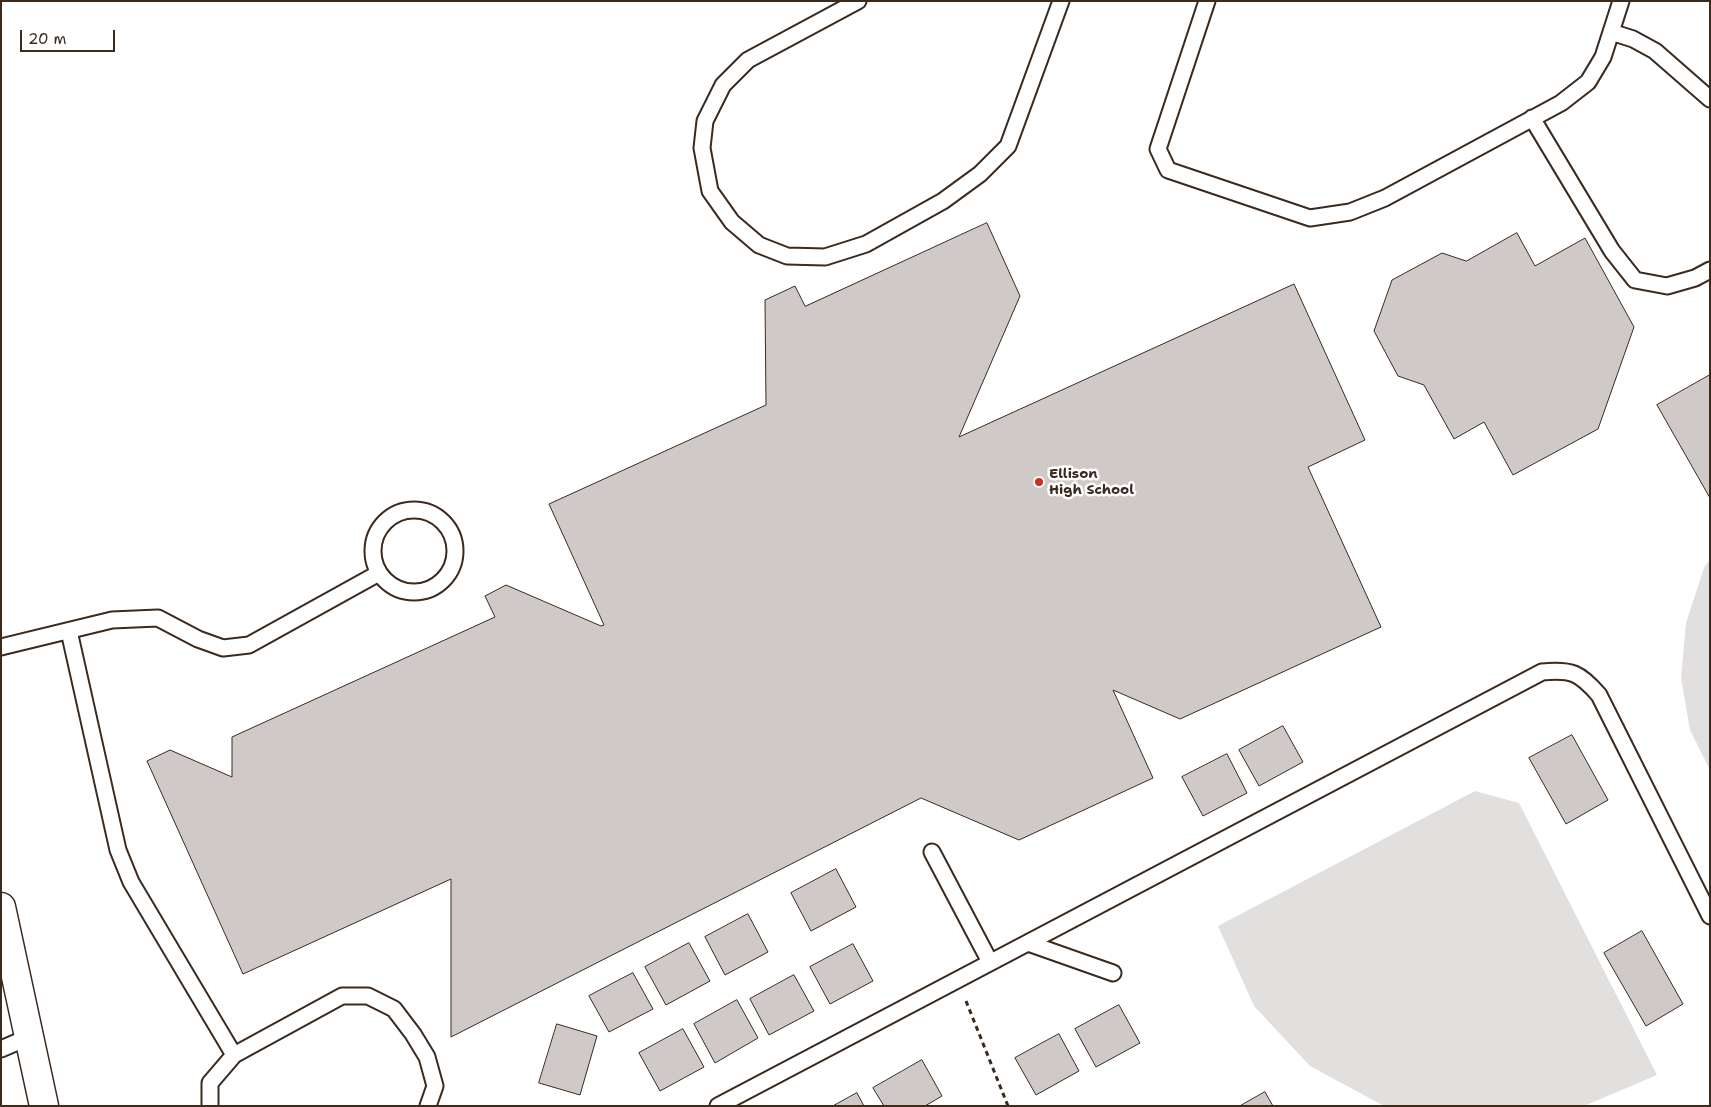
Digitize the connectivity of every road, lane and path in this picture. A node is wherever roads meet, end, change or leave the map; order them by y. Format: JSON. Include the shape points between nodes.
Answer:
{"nodes":[{"id":1,"x":858,"y":1,"type":"edge"},
{"id":2,"x":1061,"y":1,"type":"edge"},
{"id":3,"x":1207,"y":1,"type":"edge"},
{"id":4,"x":1621,"y":1,"type":"edge"},
{"id":5,"x":1611,"y":32,"type":"junction"},
{"id":6,"x":1710,"y":98,"type":"edge"},
{"id":7,"x":1532,"y":118,"type":"junction"},
{"id":8,"x":1710,"y":270,"type":"edge"},
{"id":9,"x":379,"y":573,"type":"junction"},
{"id":10,"x":69,"y":631,"type":"junction"},
{"id":11,"x":1,"y":647,"type":"edge"},
{"id":12,"x":932,"y":852,"type":"dead end"},
{"id":13,"x":1,"y":907,"type":"edge"},
{"id":14,"x":1710,"y":916,"type":"edge"},
{"id":15,"x":1028,"y":943,"type":"junction"},
{"id":16,"x":990,"y":962,"type":"junction"},
{"id":17,"x":1113,"y":973,"type":"dead end"},
{"id":18,"x":957,"y":980,"type":"junction"},
{"id":19,"x":29,"y":1038,"type":"junction"},
{"id":20,"x":1,"y":1049,"type":"edge"},
{"id":21,"x":234,"y":1056,"type":"junction"},
{"id":22,"x":44,"y":1106,"type":"edge"},
{"id":23,"x":210,"y":1106,"type":"edge"},
{"id":24,"x":428,"y":1106,"type":"edge"},
{"id":25,"x":718,"y":1106,"type":"edge"},
{"id":26,"x":1008,"y":1106,"type":"edge"}],
"edges":[{"from":1,"to":2,"type":"lane","via":[[748,60],[723,85],[706,121],[702,148],[710,191],[732,222],[759,245],[787,256],[825,257],[866,244],[943,201],[980,174],[1008,146]]},
{"from":3,"to":7,"type":"lane","via":[[1158,149],[1168,170],[1310,218],[1350,212],[1385,198]]},
{"from":4,"to":5,"type":"lane"},
{"from":5,"to":6,"type":"lane","via":[[1655,51]]},
{"from":5,"to":7,"type":"lane","via":[[1603,57],[1588,82],[1561,103]]},
{"from":7,"to":8,"type":"lane","via":[[1612,251],[1635,280],[1667,286]]},
{"from":9,"to":9,"type":"lane","via":[[402,591],[431,589],[453,568],[454,535],[444,521],[430,512],[413,509],[396,513],[382,524],[374,539],[373,557]]},
{"from":9,"to":10,"type":"lane","via":[[249,645],[223,648],[158,618],[112,620]]},
{"from":10,"to":11,"type":"lane"},
{"from":10,"to":21,"type":"lane","via":[[118,850],[131,882]]},
{"from":12,"to":16,"type":"lane"},
{"from":13,"to":19,"type":"main road"},
{"from":14,"to":15,"type":"lane","via":[[1600,695],[1584,678],[1562,670],[1542,672]]},
{"from":15,"to":16,"type":"lane"},
{"from":15,"to":17,"type":"lane"},
{"from":16,"to":18,"type":"lane"},
{"from":18,"to":25,"type":"lane"},
{"from":18,"to":26,"type":"path"},
{"from":19,"to":20,"type":"lane"},
{"from":19,"to":22,"type":"main road"},
{"from":21,"to":23,"type":"lane","via":[[210,1083]]},
{"from":21,"to":24,"type":"lane","via":[[342,996],[368,996],[394,1009],[427,1057],[435,1086]]}]}
